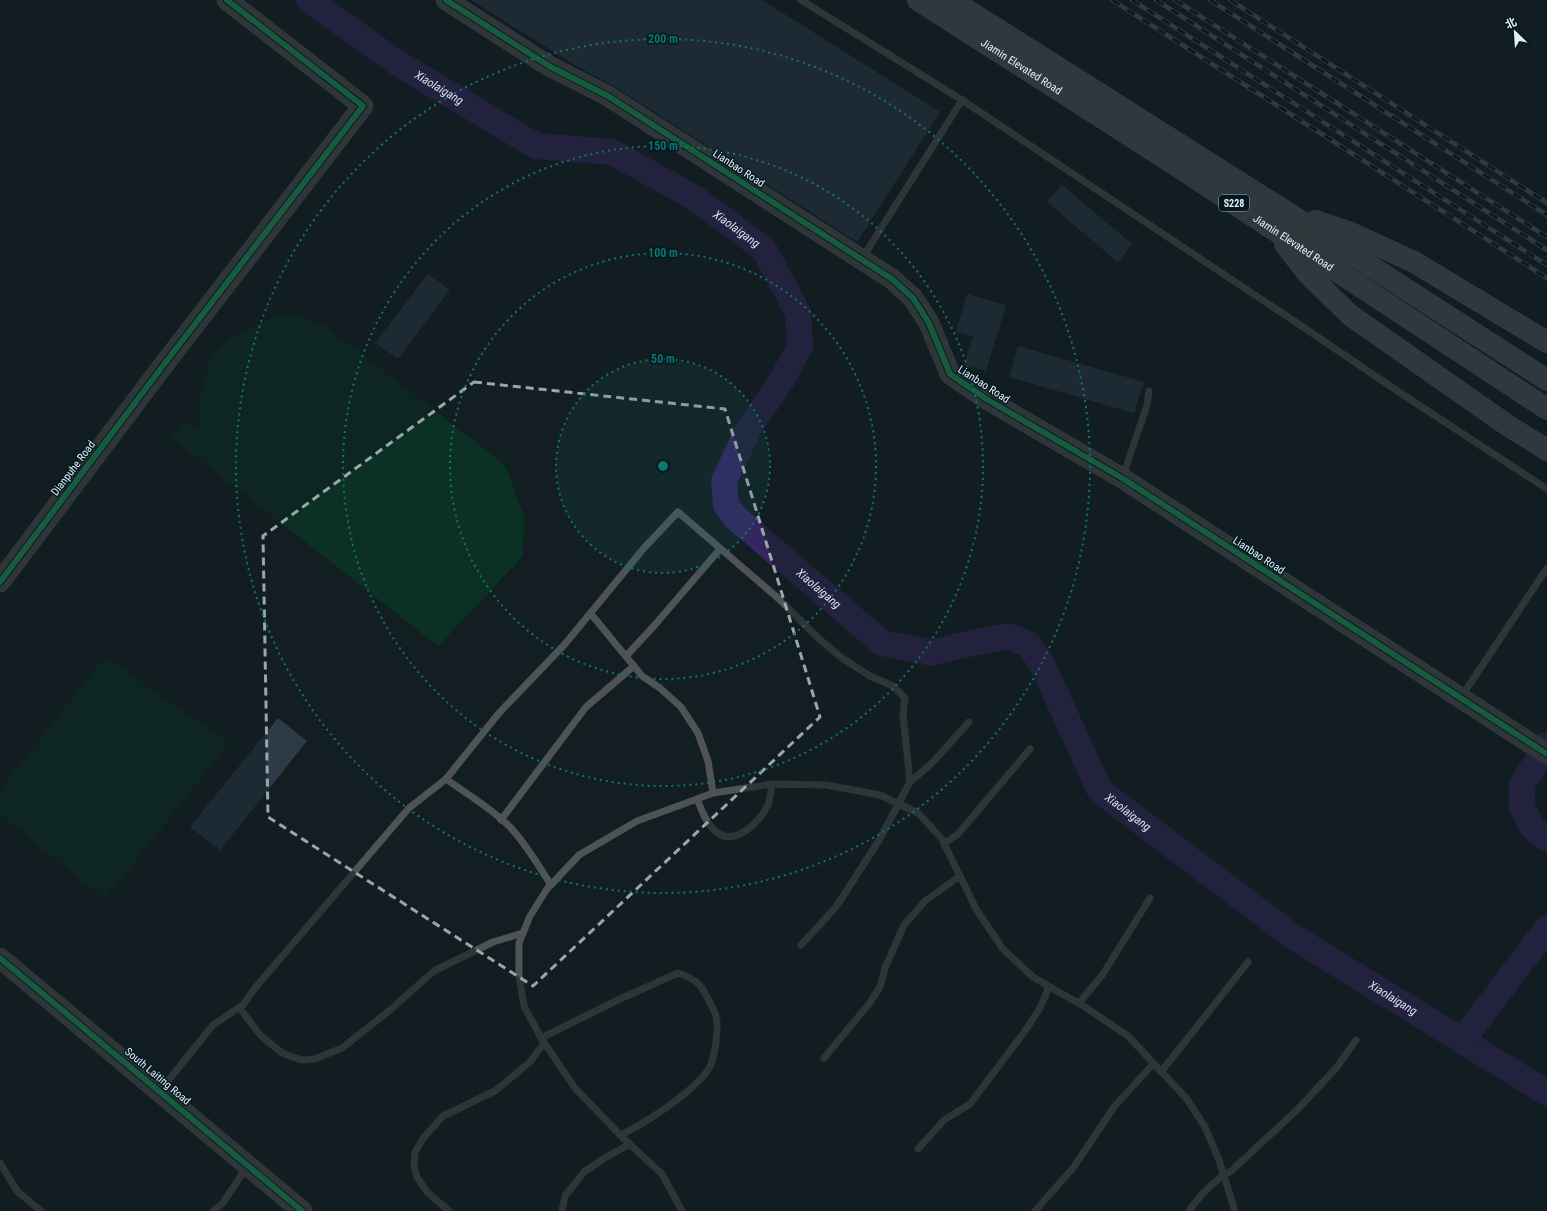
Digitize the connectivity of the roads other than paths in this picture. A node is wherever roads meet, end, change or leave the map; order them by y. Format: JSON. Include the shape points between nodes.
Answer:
{"nodes":[{"id":1,"x":227,"y":0,"type":"edge"},
{"id":2,"x":446,"y":0,"type":"edge"},
{"id":3,"x":801,"y":0,"type":"edge"},
{"id":4,"x":918,"y":0,"type":"edge"},
{"id":5,"x":951,"y":0,"type":"edge"},
{"id":6,"x":962,"y":100,"type":"junction"},
{"id":7,"x":1280,"y":208,"type":"junction"},
{"id":8,"x":1274,"y":229,"type":"junction"},
{"id":9,"x":862,"y":259,"type":"junction"},
{"id":10,"x":1547,"y":342,"type":"edge"},
{"id":11,"x":1547,"y":380,"type":"edge"},
{"id":12,"x":1150,"y":391,"type":"dead end"},
{"id":13,"x":1547,"y":409,"type":"edge"},
{"id":14,"x":1547,"y":450,"type":"edge"},
{"id":15,"x":1122,"y":478,"type":"junction"},
{"id":16,"x":1547,"y":488,"type":"edge"},
{"id":17,"x":720,"y":549,"type":"junction"},
{"id":18,"x":1547,"y":568,"type":"edge"},
{"id":19,"x":0,"y":582,"type":"edge"},
{"id":20,"x":591,"y":614,"type":"junction"},
{"id":21,"x":626,"y":656,"type":"junction"},
{"id":22,"x":634,"y":666,"type":"junction"},
{"id":23,"x":1461,"y":697,"type":"junction"},
{"id":24,"x":969,"y":722,"type":"dead end"},
{"id":25,"x":1030,"y":749,"type":"dead end"},
{"id":26,"x":1547,"y":754,"type":"edge"},
{"id":27,"x":446,"y":779,"type":"junction"},
{"id":28,"x":910,"y":782,"type":"junction"},
{"id":29,"x":772,"y":784,"type":"junction"},
{"id":30,"x":713,"y":793,"type":"junction"},
{"id":31,"x":696,"y":799,"type":"junction"},
{"id":32,"x":899,"y":804,"type":"junction"},
{"id":33,"x":501,"y":820,"type":"junction"},
{"id":34,"x":944,"y":844,"type":"junction"},
{"id":35,"x":960,"y":876,"type":"junction"},
{"id":36,"x":551,"y":885,"type":"junction"},
{"id":37,"x":1150,"y":898,"type":"dead end"},
{"id":38,"x":523,"y":933,"type":"junction"},
{"id":39,"x":801,"y":945,"type":"dead end"},
{"id":40,"x":0,"y":958,"type":"edge"},
{"id":41,"x":1248,"y":962,"type":"dead end"},
{"id":42,"x":1049,"y":987,"type":"junction"},
{"id":43,"x":1079,"y":1003,"type":"junction"},
{"id":44,"x":240,"y":1007,"type":"junction"},
{"id":45,"x":543,"y":1040,"type":"junction"},
{"id":46,"x":1356,"y":1040,"type":"dead end"},
{"id":47,"x":824,"y":1058,"type":"dead end"},
{"id":48,"x":1153,"y":1064,"type":"junction"},
{"id":49,"x":1161,"y":1072,"type":"junction"},
{"id":50,"x":160,"y":1091,"type":"junction"},
{"id":51,"x":621,"y":1135,"type":"junction"},
{"id":52,"x":630,"y":1144,"type":"junction"},
{"id":53,"x":918,"y":1149,"type":"dead end"},
{"id":54,"x":0,"y":1163,"type":"edge"},
{"id":55,"x":248,"y":1165,"type":"junction"},
{"id":56,"x":1223,"y":1175,"type":"junction"},
{"id":57,"x":41,"y":1211,"type":"edge"},
{"id":58,"x":213,"y":1211,"type":"edge"},
{"id":59,"x":302,"y":1211,"type":"edge"},
{"id":60,"x":449,"y":1211,"type":"edge"},
{"id":61,"x":562,"y":1211,"type":"edge"},
{"id":62,"x":682,"y":1211,"type":"edge"},
{"id":63,"x":1035,"y":1211,"type":"edge"},
{"id":64,"x":1189,"y":1211,"type":"edge"},
{"id":65,"x":1235,"y":1211,"type":"edge"}],
"edges":[{"from":1,"to":19,"type":"street","name":"Dianpuhe Road","via":[[363,106]]},
{"from":2,"to":9,"type":"street","name":"Lianbao Road","via":[[549,66],[608,96]]},
{"from":3,"to":6,"type":"lane"},
{"from":4,"to":8,"type":"highway","name":"Jiamin Elevated Road","number":"S228"},
{"from":5,"to":7,"type":"highway","name":"Jiamin Elevated Road","number":"S228"},
{"from":6,"to":9,"type":"lane"},
{"from":6,"to":16,"type":"lane"},
{"from":7,"to":10,"type":"highway","via":[[1351,233],[1414,262]]},
{"from":7,"to":11,"type":"highway","name":"Jiamin Elevated Road","number":"S228"},
{"from":8,"to":13,"type":"highway","name":"Jiamin Elevated Road","number":"S228"},
{"from":8,"to":14,"type":"highway","via":[[1308,274],[1350,314],[1507,425]]},
{"from":9,"to":15,"type":"street","name":"Lianbao Road","via":[[914,298],[929,323],[950,374],[988,400]]},
{"from":12,"to":15,"type":"lane"},
{"from":15,"to":23,"type":"street","name":"Lianbao Road"},
{"from":17,"to":20,"type":"lane","via":[[678,512],[644,548]]},
{"from":17,"to":21,"type":"lane"},
{"from":17,"to":28,"type":"lane","via":[[779,599],[842,658],[870,676],[893,686],[905,698],[903,715]]},
{"from":18,"to":23,"type":"lane"},
{"from":20,"to":21,"type":"lane"},
{"from":20,"to":27,"type":"lane","via":[[499,713]]},
{"from":21,"to":22,"type":"lane"},
{"from":22,"to":30,"type":"lane","via":[[642,676],[681,707],[698,733],[708,761]]},
{"from":22,"to":33,"type":"lane","via":[[586,707]]},
{"from":23,"to":26,"type":"street","name":"Lianbao Road"},
{"from":24,"to":28,"type":"lane","via":[[932,763]]},
{"from":25,"to":34,"type":"lane","via":[[958,834]]},
{"from":27,"to":33,"type":"lane"},
{"from":27,"to":44,"type":"lane","via":[[409,808]]},
{"from":28,"to":32,"type":"lane"},
{"from":29,"to":30,"type":"lane"},
{"from":29,"to":31,"type":"lane","via":[[768,804],[759,820],[743,833],[728,837],[715,831],[704,817]]},
{"from":29,"to":32,"type":"lane","via":[[826,785],[880,795]]},
{"from":30,"to":31,"type":"lane"},
{"from":31,"to":36,"type":"lane","via":[[637,821],[579,855]]},
{"from":32,"to":34,"type":"lane","via":[[918,813]]},
{"from":32,"to":39,"type":"lane","via":[[836,907]]},
{"from":33,"to":36,"type":"lane","via":[[529,851]]},
{"from":34,"to":35,"type":"lane"},
{"from":35,"to":42,"type":"lane","via":[[976,909],[1003,949],[1033,977]]},
{"from":35,"to":47,"type":"lane","via":[[925,901],[904,925],[880,988]]},
{"from":36,"to":38,"type":"lane","via":[[530,916]]},
{"from":37,"to":43,"type":"lane","via":[[1104,974]]},
{"from":38,"to":44,"type":"lane","via":[[493,942],[434,972],[342,1048],[316,1059],[301,1060],[282,1053],[260,1035]]},
{"from":38,"to":45,"type":"lane","via":[[519,943],[519,976],[524,1006]]},
{"from":40,"to":50,"type":"street","name":"South Laiting Road"},
{"from":41,"to":49,"type":"lane"},
{"from":42,"to":43,"type":"lane"},
{"from":42,"to":53,"type":"lane","via":[[1040,1008],[1025,1031],[970,1104],[944,1120]]},
{"from":43,"to":48,"type":"lane","via":[[1128,1036]]},
{"from":44,"to":50,"type":"lane","via":[[213,1025]]},
{"from":45,"to":51,"type":"lane","via":[[575,1088]]},
{"from":45,"to":51,"type":"lane","via":[[620,999],[678,973],[692,978],[703,988],[716,1016],[716,1036],[709,1069],[696,1084],[668,1107]]},
{"from":45,"to":60,"type":"lane","via":[[530,1062],[495,1092],[443,1116],[424,1137],[415,1152],[414,1168],[417,1177],[427,1192]]},
{"from":46,"to":56,"type":"lane","via":[[1337,1067],[1297,1110],[1230,1172]]},
{"from":48,"to":49,"type":"lane"},
{"from":48,"to":63,"type":"lane","via":[[1114,1107],[1073,1168]]},
{"from":49,"to":56,"type":"lane","via":[[1187,1099],[1205,1127]]},
{"from":50,"to":55,"type":"street","name":"South Laiting Road"},
{"from":51,"to":52,"type":"lane"},
{"from":52,"to":61,"type":"lane","via":[[603,1158],[584,1172],[565,1196]]},
{"from":52,"to":62,"type":"lane","via":[[662,1174]]},
{"from":54,"to":57,"type":"lane","via":[[17,1191]]},
{"from":55,"to":58,"type":"lane","via":[[222,1204]]},
{"from":55,"to":59,"type":"street","name":"South Laiting Road"},
{"from":56,"to":64,"type":"lane"},
{"from":56,"to":65,"type":"lane"}]}
